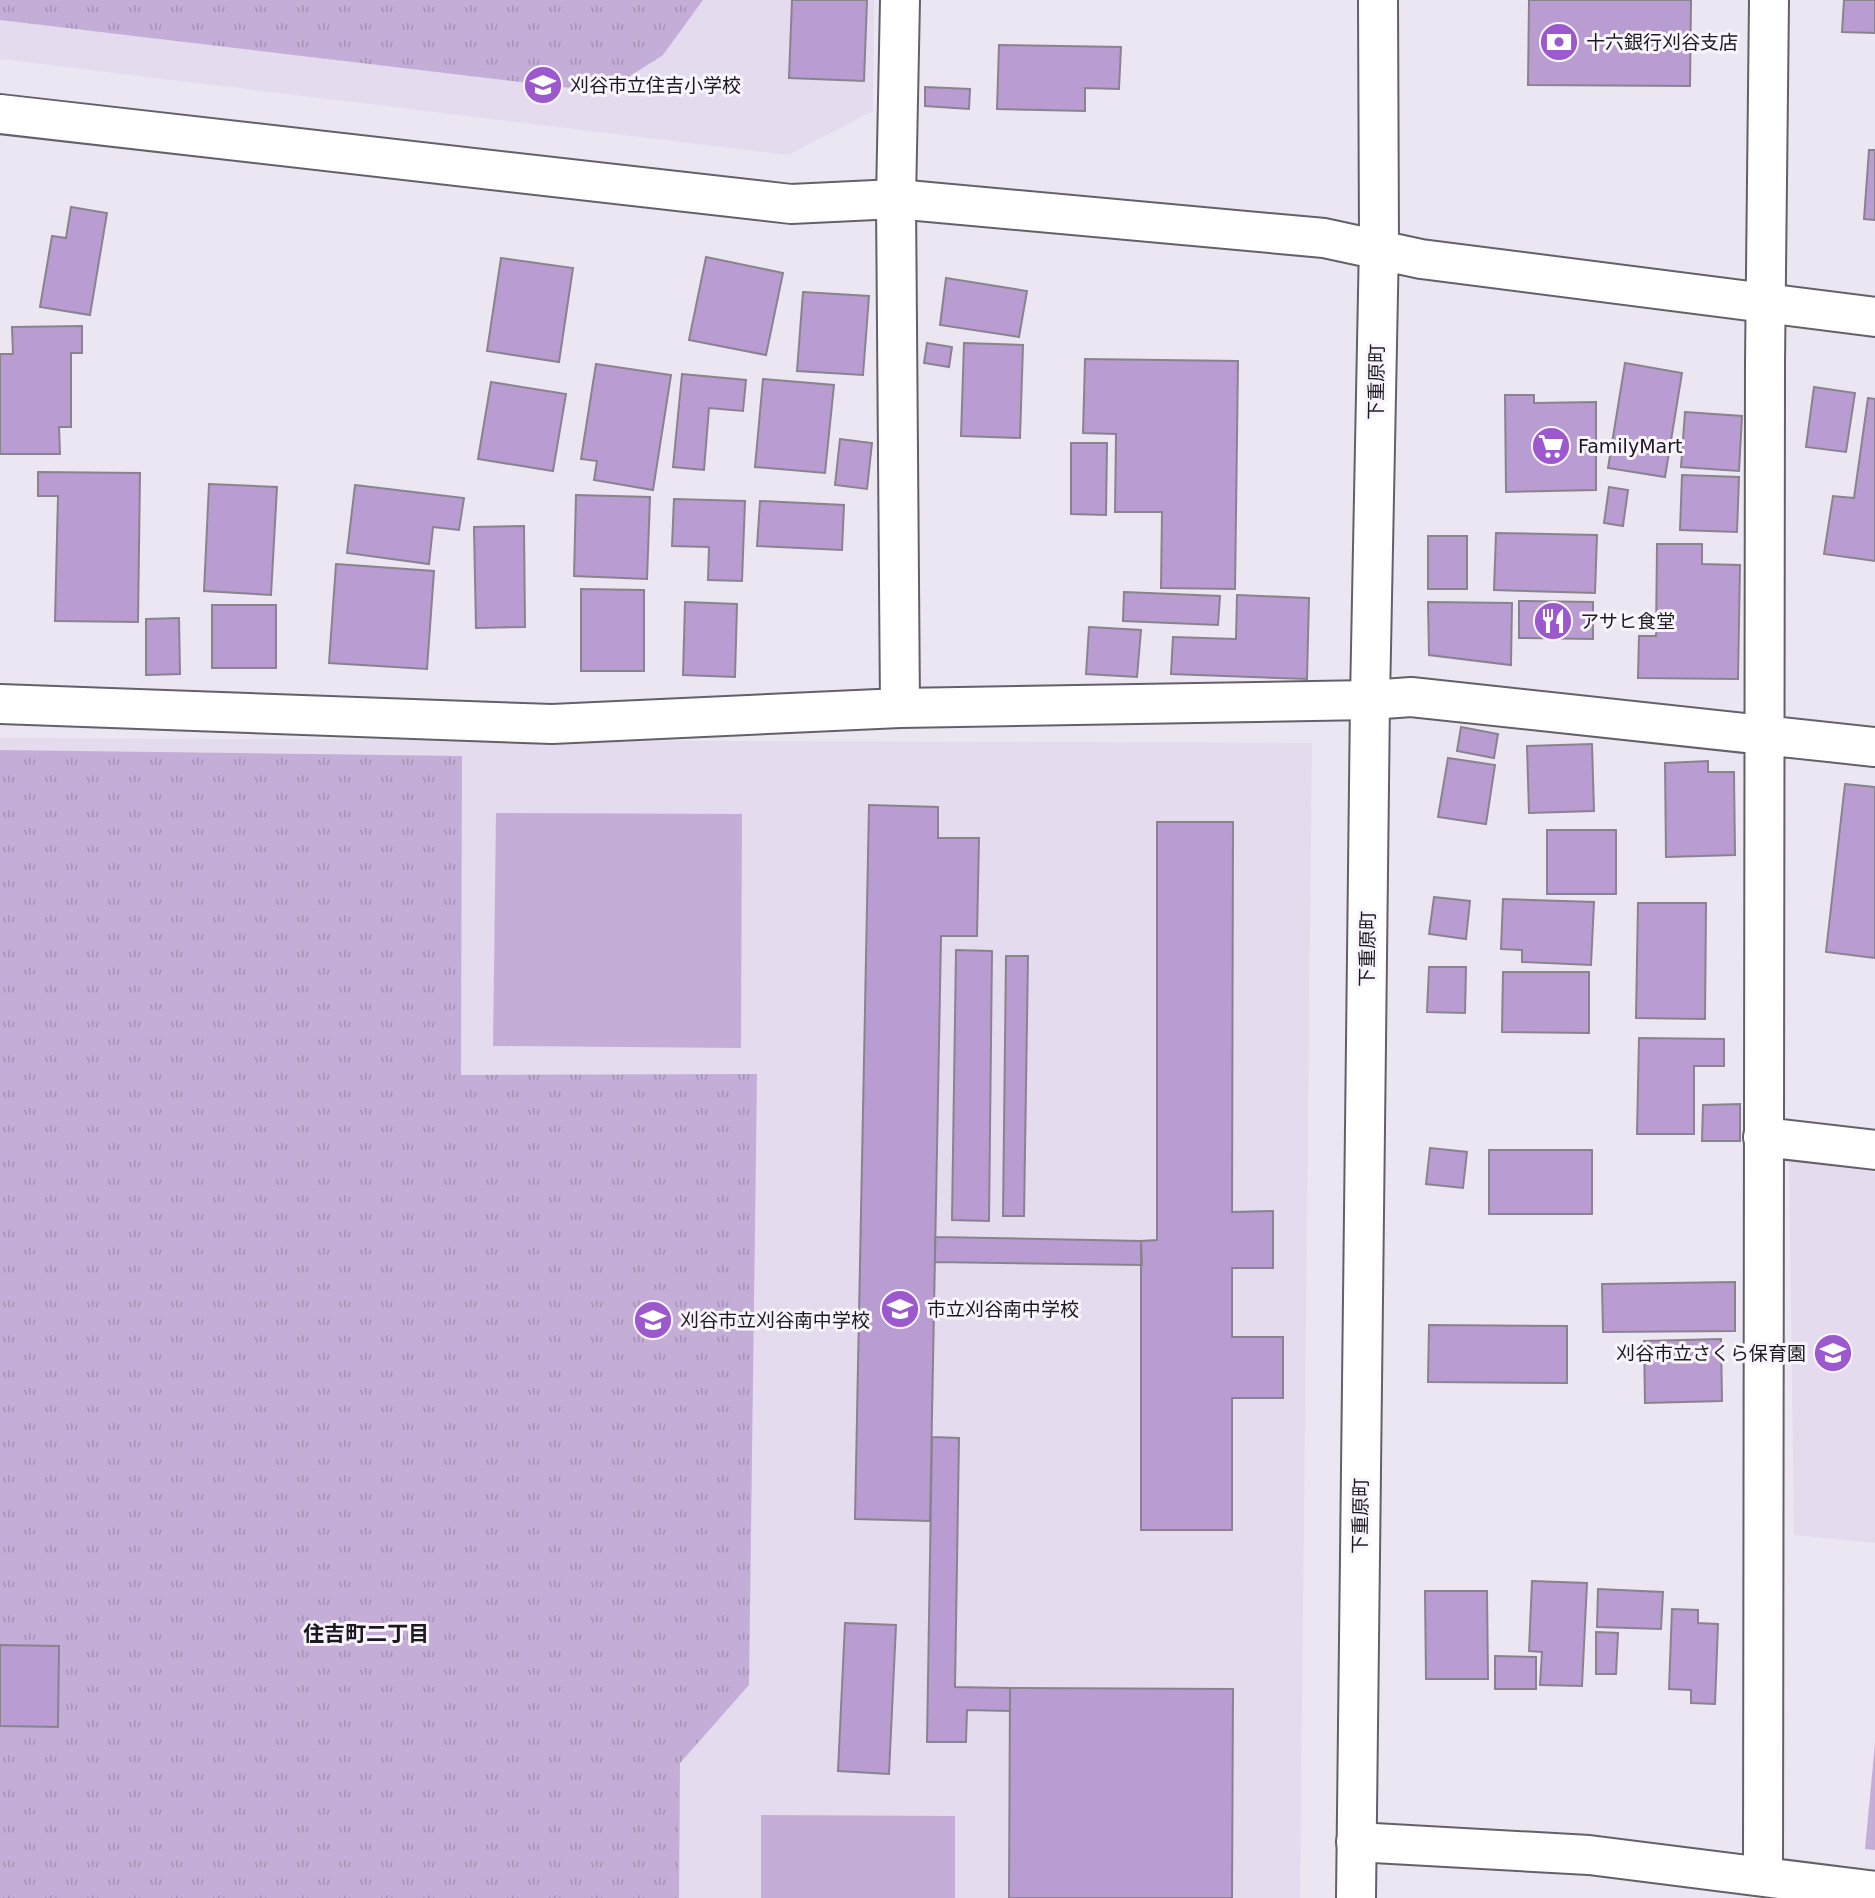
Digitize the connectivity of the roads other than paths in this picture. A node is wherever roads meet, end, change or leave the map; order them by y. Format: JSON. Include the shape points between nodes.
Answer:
{"nodes":[{"id":1,"x":900,"y":0,"type":"edge"},
{"id":2,"x":1378,"y":0,"type":"edge"},
{"id":3,"x":1769,"y":0,"type":"edge"},
{"id":4,"x":0,"y":114,"type":"edge"},
{"id":5,"x":896,"y":199,"type":"junction"},
{"id":6,"x":1378,"y":252,"type":"junction"},
{"id":7,"x":1765,"y":303,"type":"junction"},
{"id":8,"x":1875,"y":317,"type":"edge"},
{"id":9,"x":1370,"y":700,"type":"junction"},
{"id":10,"x":0,"y":704,"type":"edge"},
{"id":11,"x":900,"y":708,"type":"junction"},
{"id":12,"x":1764,"y":734,"type":"junction"},
{"id":13,"x":1875,"y":747,"type":"edge"},
{"id":14,"x":1763,"y":1137,"type":"junction"},
{"id":15,"x":1875,"y":1150,"type":"edge"},
{"id":16,"x":1356,"y":1842,"type":"junction"},
{"id":17,"x":1763,"y":1876,"type":"junction"},
{"id":18,"x":1875,"y":1891,"type":"edge"},
{"id":19,"x":1356,"y":1898,"type":"edge"}],
"edges":[{"from":1,"to":5,"type":"street"},
{"from":2,"to":6,"type":"street","name":"下重原町"},
{"from":3,"to":7,"type":"street"},
{"from":4,"to":5,"type":"street","via":[[791,204]]},
{"from":5,"to":6,"type":"street","via":[[1324,238]]},
{"from":5,"to":11,"type":"street"},
{"from":6,"to":7,"type":"street"},
{"from":6,"to":9,"type":"street","name":"下重原町"},
{"from":7,"to":8,"type":"street"},
{"from":7,"to":12,"type":"street"},
{"from":9,"to":11,"type":"street"},
{"from":9,"to":12,"type":"street","via":[[1411,697]]},
{"from":9,"to":16,"type":"street","name":"下重原町"},
{"from":10,"to":11,"type":"street","via":[[552,724]]},
{"from":12,"to":13,"type":"street"},
{"from":12,"to":14,"type":"street"},
{"from":14,"to":15,"type":"street"},
{"from":14,"to":17,"type":"street"},
{"from":16,"to":17,"type":"street","via":[[1589,1856]]},
{"from":16,"to":19,"type":"street","name":"下重原町"},
{"from":17,"to":18,"type":"street"}]}
